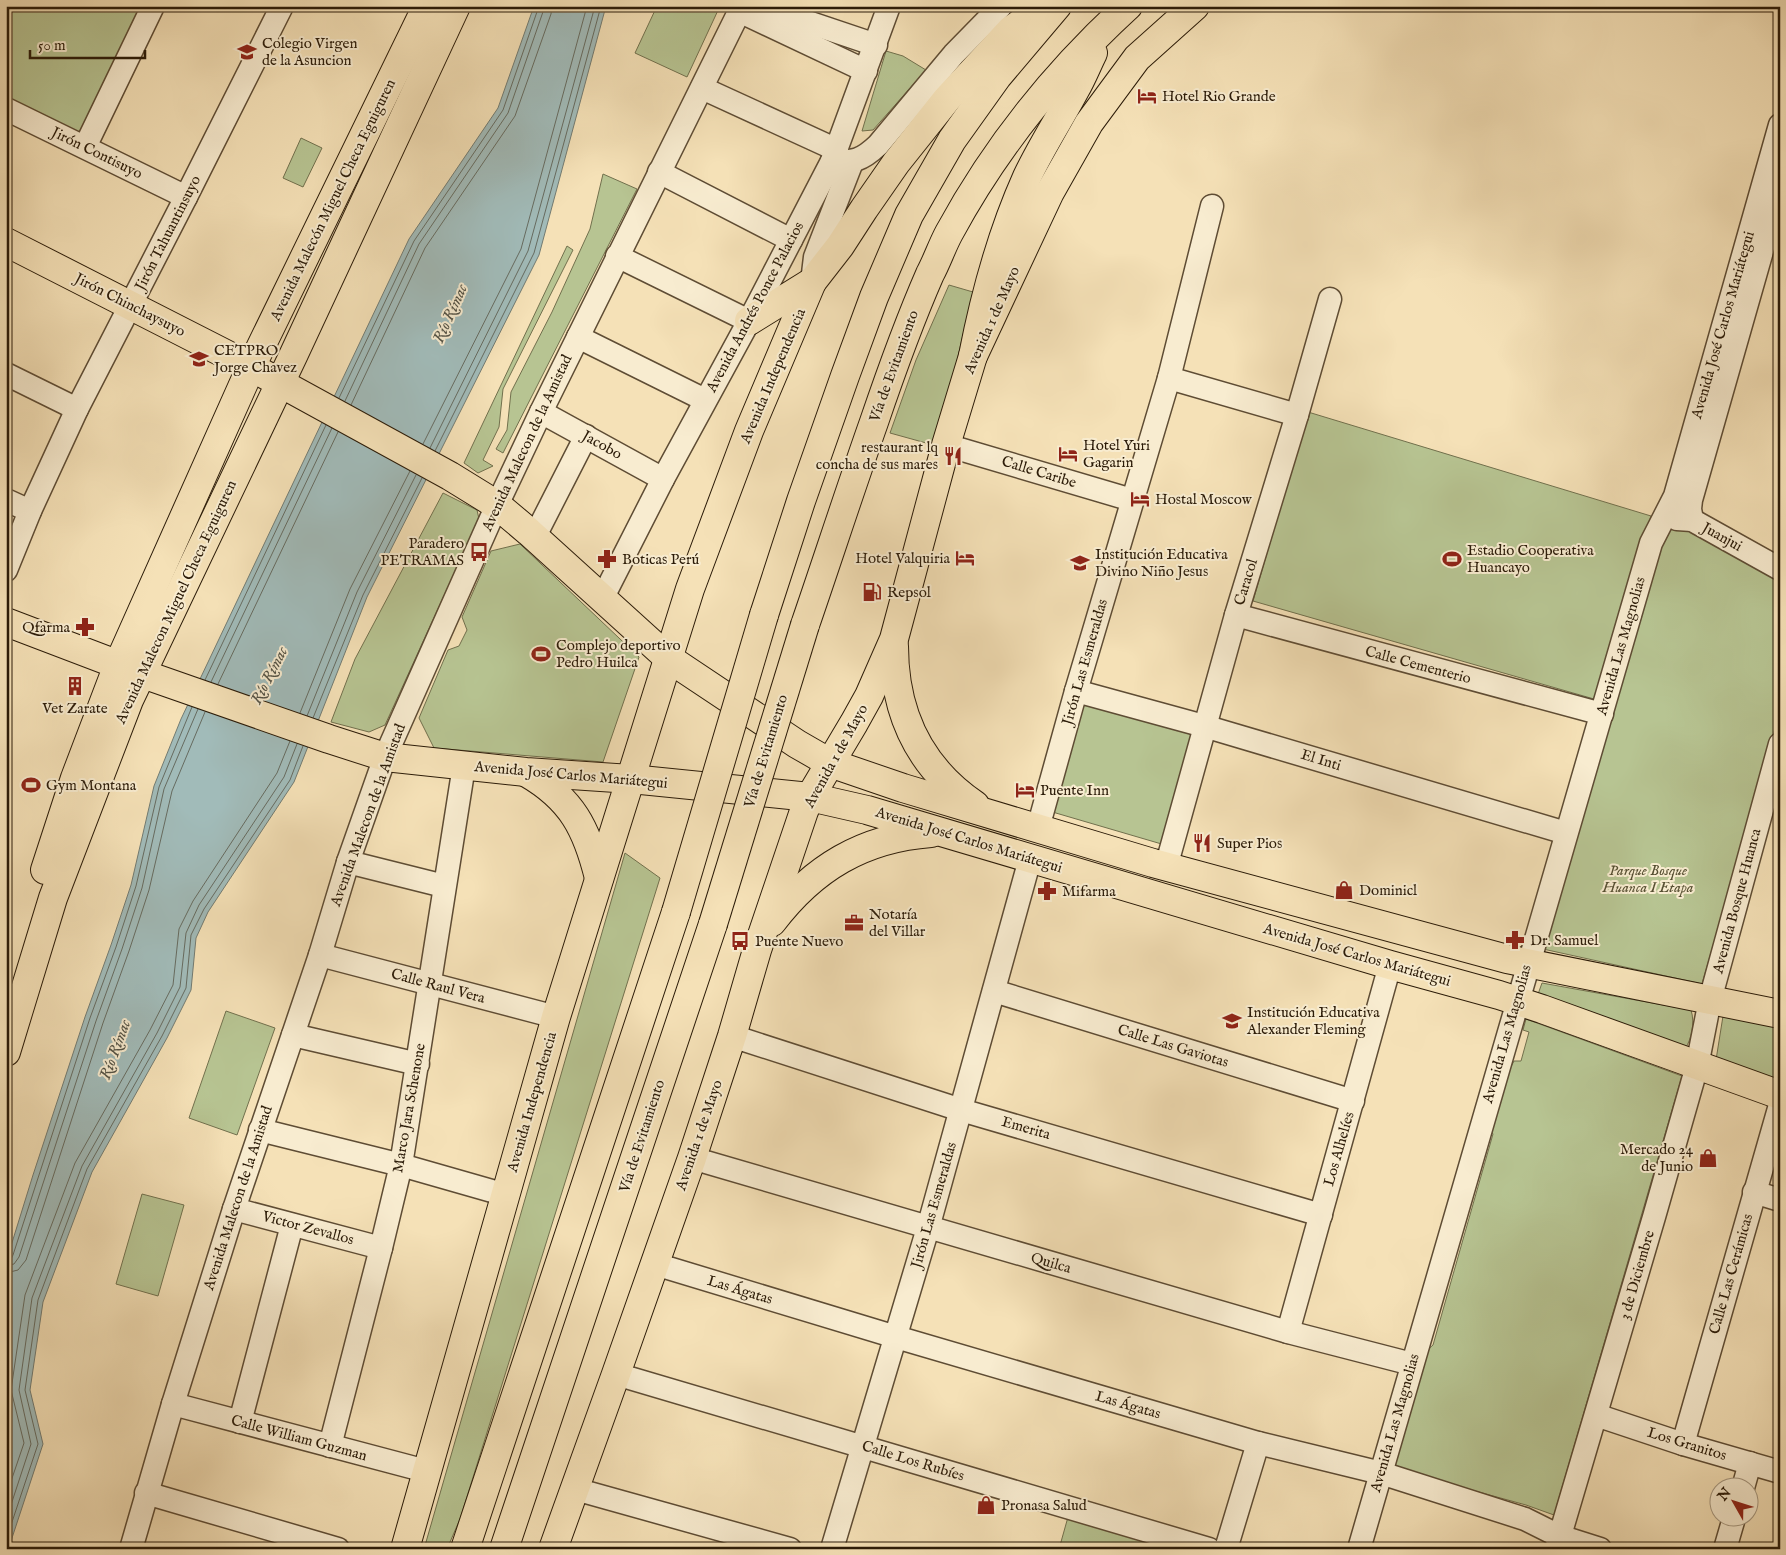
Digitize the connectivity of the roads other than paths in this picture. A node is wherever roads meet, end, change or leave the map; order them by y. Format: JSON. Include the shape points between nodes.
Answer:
{"nodes":[{"id":1,"x":153,"y":6,"type":"edge"},
{"id":2,"x":282,"y":6,"type":"edge"},
{"id":3,"x":427,"y":6,"type":"edge"},
{"id":4,"x":456,"y":6,"type":"edge"},
{"id":5,"x":889,"y":6,"type":"edge"},
{"id":6,"x":1001,"y":6,"type":"edge"},
{"id":7,"x":1045,"y":6,"type":"edge"},
{"id":8,"x":1057,"y":6,"type":"edge"},
{"id":9,"x":1128,"y":6,"type":"edge"},
{"id":10,"x":1195,"y":6,"type":"edge"},
{"id":11,"x":747,"y":8,"type":"edge"},
{"id":12,"x":1106,"y":26,"type":"junction"},
{"id":13,"x":876,"y":44,"type":"junction"},
{"id":14,"x":866,"y":70,"type":"junction"},
{"id":15,"x":702,"y":88,"type":"junction"},
{"id":16,"x":6,"y":109,"type":"edge"},
{"id":17,"x":1780,"y":125,"type":"edge"},
{"id":18,"x":85,"y":147,"type":"junction"},
{"id":19,"x":840,"y":158,"type":"junction"},
{"id":20,"x":659,"y":172,"type":"junction"},
{"id":21,"x":186,"y":198,"type":"junction"},
{"id":22,"x":1778,"y":202,"type":"edge"},
{"id":23,"x":1212,"y":206,"type":"dead end"},
{"id":24,"x":791,"y":240,"type":"junction"},
{"id":25,"x":6,"y":242,"type":"edge"},
{"id":26,"x":617,"y":256,"type":"junction"},
{"id":27,"x":812,"y":282,"type":"junction"},
{"id":28,"x":1330,"y":299,"type":"dead end"},
{"id":29,"x":131,"y":305,"type":"junction"},
{"id":30,"x":749,"y":321,"type":"junction"},
{"id":31,"x":578,"y":337,"type":"junction"},
{"id":32,"x":973,"y":356,"type":"junction"},
{"id":33,"x":251,"y":367,"type":"junction"},
{"id":34,"x":6,"y":374,"type":"edge"},
{"id":35,"x":1169,"y":378,"type":"junction"},
{"id":36,"x":287,"y":386,"type":"junction"},
{"id":37,"x":705,"y":400,"type":"junction"},
{"id":38,"x":77,"y":409,"type":"junction"},
{"id":39,"x":541,"y":412,"type":"junction"},
{"id":40,"x":1297,"y":415,"type":"junction"},
{"id":41,"x":586,"y":436,"type":"junction"},
{"id":42,"x":946,"y":444,"type":"junction"},
{"id":43,"x":663,"y":478,"type":"junction"},
{"id":44,"x":6,"y":500,"type":"edge"},
{"id":45,"x":1132,"y":500,"type":"junction"},
{"id":46,"x":190,"y":504,"type":"joint"},
{"id":47,"x":497,"y":505,"type":"junction"},
{"id":48,"x":30,"y":511,"type":"junction"},
{"id":49,"x":1692,"y":520,"type":"junction"},
{"id":50,"x":1662,"y":522,"type":"junction"},
{"id":51,"x":535,"y":536,"type":"junction"},
{"id":52,"x":1780,"y":569,"type":"edge"},
{"id":53,"x":6,"y":570,"type":"edge"},
{"id":54,"x":602,"y":599,"type":"junction"},
{"id":55,"x":1236,"y":615,"type":"junction"},
{"id":56,"x":6,"y":622,"type":"edge"},
{"id":57,"x":894,"y":639,"type":"junction"},
{"id":58,"x":668,"y":658,"type":"junction"},
{"id":59,"x":139,"y":672,"type":"junction"},
{"id":60,"x":1076,"y":691,"type":"junction"},
{"id":61,"x":1602,"y":714,"type":"junction"},
{"id":62,"x":1204,"y":726,"type":"junction"},
{"id":63,"x":1780,"y":744,"type":"edge"},
{"id":64,"x":385,"y":756,"type":"junction"},
{"id":65,"x":830,"y":763,"type":"junction"},
{"id":66,"x":464,"y":766,"type":"junction"},
{"id":67,"x":526,"y":772,"type":"junction"},
{"id":68,"x":631,"y":779,"type":"junction"},
{"id":69,"x":810,"y":797,"type":"junction"},
{"id":70,"x":996,"y":816,"type":"junction"},
{"id":71,"x":1038,"y":828,"type":"junction"},
{"id":72,"x":943,"y":833,"type":"junction"},
{"id":73,"x":1566,"y":833,"type":"junction"},
{"id":74,"x":1030,"y":859,"type":"junction"},
{"id":75,"x":348,"y":862,"type":"junction"},
{"id":76,"x":1166,"y":867,"type":"junction"},
{"id":77,"x":599,"y":878,"type":"junction"},
{"id":78,"x":444,"y":886,"type":"junction"},
{"id":79,"x":757,"y":950,"type":"junction"},
{"id":80,"x":320,"y":955,"type":"junction"},
{"id":81,"x":1528,"y":963,"type":"junction"},
{"id":82,"x":1390,"y":965,"type":"junction"},
{"id":83,"x":430,"y":983,"type":"junction"},
{"id":84,"x":994,"y":990,"type":"junction"},
{"id":85,"x":6,"y":997,"type":"edge"},
{"id":86,"x":1710,"y":1000,"type":"junction"},
{"id":87,"x":1517,"y":1001,"type":"junction"},
{"id":88,"x":1780,"y":1014,"type":"edge"},
{"id":89,"x":556,"y":1017,"type":"junction"},
{"id":90,"x":293,"y":1035,"type":"junction"},
{"id":91,"x":732,"y":1036,"type":"junction"},
{"id":92,"x":6,"y":1052,"type":"edge"},
{"id":93,"x":418,"y":1064,"type":"junction"},
{"id":94,"x":1696,"y":1066,"type":"junction"},
{"id":95,"x":1780,"y":1095,"type":"edge"},
{"id":96,"x":1352,"y":1101,"type":"junction"},
{"id":97,"x":1780,"y":1105,"type":"edge"},
{"id":98,"x":961,"y":1110,"type":"junction"},
{"id":99,"x":260,"y":1130,"type":"junction"},
{"id":100,"x":692,"y":1158,"type":"junction"},
{"id":101,"x":400,"y":1165,"type":"junction"},
{"id":102,"x":1754,"y":1192,"type":"junction"},
{"id":103,"x":506,"y":1195,"type":"junction"},
{"id":104,"x":1780,"y":1200,"type":"edge"},
{"id":105,"x":234,"y":1209,"type":"junction"},
{"id":106,"x":1321,"y":1215,"type":"junction"},
{"id":107,"x":292,"y":1225,"type":"junction"},
{"id":108,"x":928,"y":1228,"type":"junction"},
{"id":109,"x":381,"y":1248,"type":"junction"},
{"id":110,"x":655,"y":1264,"type":"junction"},
{"id":111,"x":1288,"y":1332,"type":"junction"},
{"id":112,"x":896,"y":1337,"type":"junction"},
{"id":113,"x":1412,"y":1364,"type":"junction"},
{"id":114,"x":616,"y":1374,"type":"junction"},
{"id":115,"x":173,"y":1404,"type":"junction"},
{"id":116,"x":1596,"y":1415,"type":"junction"},
{"id":117,"x":240,"y":1422,"type":"junction"},
{"id":118,"x":1258,"y":1443,"type":"junction"},
{"id":119,"x":1683,"y":1444,"type":"junction"},
{"id":120,"x":330,"y":1446,"type":"junction"},
{"id":121,"x":864,"y":1447,"type":"junction"},
{"id":122,"x":1750,"y":1463,"type":"junction"},
{"id":123,"x":426,"y":1471,"type":"junction"},
{"id":124,"x":1780,"y":1472,"type":"edge"},
{"id":125,"x":1381,"y":1473,"type":"junction"},
{"id":126,"x":1746,"y":1478,"type":"edge"},
{"id":127,"x":575,"y":1489,"type":"junction"},
{"id":128,"x":146,"y":1493,"type":"junction"},
{"id":129,"x":1731,"y":1528,"type":"edge"},
{"id":130,"x":1558,"y":1542,"type":"edge"},
{"id":131,"x":131,"y":1549,"type":"edge"},
{"id":132,"x":338,"y":1549,"type":"edge"},
{"id":133,"x":405,"y":1549,"type":"edge"},
{"id":134,"x":465,"y":1549,"type":"edge"},
{"id":135,"x":504,"y":1549,"type":"edge"},
{"id":136,"x":552,"y":1549,"type":"edge"},
{"id":137,"x":790,"y":1549,"type":"edge"},
{"id":138,"x":832,"y":1549,"type":"edge"},
{"id":139,"x":1209,"y":1549,"type":"edge"},
{"id":140,"x":1226,"y":1549,"type":"edge"},
{"id":141,"x":1359,"y":1549,"type":"edge"},
{"id":142,"x":1600,"y":1549,"type":"edge"},
{"id":143,"x":1725,"y":1549,"type":"edge"}],
"edges":[{"from":1,"to":18,"type":"street"},
{"from":2,"to":21,"type":"street","name":"Jirón Tahuantinsuyo"},
{"from":3,"to":33,"type":"main road","name":"Avenida Malecón Miguel Checa Eguiguren"},
{"from":4,"to":36,"type":"main road","name":"Avenida Malecón Miguel Checa Eguiguren"},
{"from":5,"to":13,"type":"street","name":"Avenida Andrés Ponce Palacios"},
{"from":6,"to":19,"type":"street","via":[[954,54],[878,145],[866,156]]},
{"from":7,"to":27,"type":"main road","via":[[1011,30],[947,99],[896,163]]},
{"from":8,"to":134,"type":"main road","bridge":true,"via":[[997,76],[958,132],[909,215],[874,297],[764,615],[676,912]]},
{"from":9,"to":12,"type":"main road","name":"Vía de Evitamiento"},
{"from":10,"to":32,"type":"main road","name":"Avenida 1 de Mayo","via":[[1137,58],[1089,123],[1050,192]]},
{"from":11,"to":13,"type":"street"},
{"from":11,"to":14,"type":"street"},
{"from":11,"to":15,"type":"street","name":"Avenida Malecon de la Amistad"},
{"from":12,"to":32,"type":"main road","via":[[1075,91],[1027,177],[1008,222],[985,296]]},
{"from":12,"to":135,"type":"main road","name":"Vía de Evitamiento","bridge":true,"via":[[1042,96],[991,163],[949,234],[914,311],[805,626],[713,924]]},
{"from":13,"to":14,"type":"street","name":"Avenida Andrés Ponce Palacios"},
{"from":14,"to":19,"type":"street","name":"Avenida Andrés Ponce Palacios"},
{"from":15,"to":19,"type":"street"},
{"from":15,"to":20,"type":"street","name":"Avenida Malecon de la Amistad"},
{"from":16,"to":18,"type":"street","name":"Jirón Contisuyo"},
{"from":17,"to":50,"type":"street","name":"Avenida José Carlos Mariátegui","via":[[1675,496]]},
{"from":18,"to":21,"type":"street","name":"Jirón Contisuyo"},
{"from":19,"to":24,"type":"street","name":"Avenida Andrés Ponce Palacios"},
{"from":19,"to":27,"type":"street","name":"Avenida Independencia","via":[[814,257]]},
{"from":20,"to":24,"type":"street"},
{"from":20,"to":26,"type":"street","name":"Avenida Malecon de la Amistad"},
{"from":21,"to":29,"type":"street","name":"Jirón Tahuantinsuyo"},
{"from":22,"to":49,"type":"street","name":"Avenida José Carlos Mariátegui","via":[[1691,500]]},
{"from":23,"to":35,"type":"street","name":"Jirón Las Esmeraldas"},
{"from":24,"to":30,"type":"street","name":"Avenida Andrés Ponce Palacios"},
{"from":25,"to":29,"type":"main road","name":"Jirón Chinchaysuyo"},
{"from":26,"to":30,"type":"street"},
{"from":26,"to":31,"type":"street","name":"Avenida Malecon de la Amistad"},
{"from":27,"to":30,"type":"main road"},
{"from":27,"to":58,"type":"main road","name":"Avenida Independencia","via":[[749,431]]},
{"from":28,"to":40,"type":"street","name":"Caracol"},
{"from":29,"to":33,"type":"main road","name":"Jirón Chinchaysuyo"},
{"from":29,"to":38,"type":"street","name":"Jirón Tahuantinsuyo"},
{"from":30,"to":37,"type":"street","name":"Avenida Andrés Ponce Palacios"},
{"from":31,"to":37,"type":"street"},
{"from":31,"to":39,"type":"street","name":"Avenida Malecon de la Amistad"},
{"from":32,"to":42,"type":"main road","name":"Avenida 1 de Mayo"},
{"from":33,"to":36,"type":"main road","name":"Jirón Chinchaysuyo"},
{"from":33,"to":46,"type":"main road","name":"Avenida Malecón Miguel Checa Eguiguren"},
{"from":34,"to":38,"type":"street"},
{"from":35,"to":40,"type":"street"},
{"from":35,"to":45,"type":"street","name":"Jirón Las Esmeraldas"},
{"from":36,"to":47,"type":"main road","name":"Avenida José Carlos Mariátegui"},
{"from":36,"to":59,"type":"main road","name":"Avenida Malecon Miguel Checa Eguiguren"},
{"from":37,"to":43,"type":"street","name":"Avenida Andrés Ponce Palacios"},
{"from":38,"to":48,"type":"street","name":"Jirón Tahuantinsuyo"},
{"from":39,"to":41,"type":"street","name":"Jacobo"},
{"from":39,"to":47,"type":"street","name":"Avenida Malecon de la Amistad"},
{"from":40,"to":55,"type":"street","name":"Caracol"},
{"from":41,"to":43,"type":"street","name":"Jacobo"},
{"from":41,"to":51,"type":"street"},
{"from":42,"to":45,"type":"street","name":"Calle Caribe"},
{"from":42,"to":57,"type":"main road","name":"Avenida 1 de Mayo"},
{"from":43,"to":54,"type":"street","name":"Avenida Andrés Ponce Palacios"},
{"from":44,"to":48,"type":"street"},
{"from":45,"to":60,"type":"street","name":"Jirón Las Esmeraldas"},
{"from":46,"to":59,"type":"main road","name":"Avenida Malecon Miguel Checa Eguiguren"},
{"from":47,"to":51,"type":"main road","name":"Avenida José Carlos Mariátegui"},
{"from":47,"to":64,"type":"street","name":"Avenida Malecon de la Amistad"},
{"from":48,"to":53,"type":"street","name":"Jirón Tahuantinsuyo"},
{"from":49,"to":50,"type":"street","name":"Juanjui","via":[[1676,518]]},
{"from":49,"to":52,"type":"street","name":"Juanjui"},
{"from":50,"to":61,"type":"street","name":"Avenida Las Magnolias","via":[[1651,543]]},
{"from":51,"to":54,"type":"main road","name":"Avenida José Carlos Mariátegui"},
{"from":54,"to":58,"type":"main road","name":"Avenida José Carlos Mariátegui"},
{"from":55,"to":61,"type":"street","name":"Calle Cementerio"},
{"from":55,"to":62,"type":"street","name":"Caracol"},
{"from":56,"to":59,"type":"main road","name":"Avenida José Carlos Mariátegui"},
{"from":57,"to":65,"type":"main road","name":"Avenida 1 de Mayo","via":[[869,696]]},
{"from":57,"to":70,"type":"main road","via":[[895,682],[914,738],[935,770],[953,788]]},
{"from":58,"to":65,"type":"main road","name":"Avenida José Carlos Mariátegui"},
{"from":58,"to":68,"type":"main road","name":"Avenida Independencia"},
{"from":59,"to":64,"type":"main road","name":"Avenida José Carlos Mariátegui"},
{"from":59,"to":85,"type":"main road","name":"Avenida Malecon Miguel Checa Eguiguren","via":[[74,778]]},
{"from":59,"to":92,"type":"main road","name":"Avenida Malecon Miguel Checa Eguiguren","via":[[53,898]]},
{"from":60,"to":62,"type":"street","name":"El Inti"},
{"from":60,"to":71,"type":"street","name":"Jirón Las Esmeraldas"},
{"from":61,"to":73,"type":"street","name":"Avenida Las Magnolias"},
{"from":62,"to":73,"type":"street","name":"El Inti"},
{"from":62,"to":76,"type":"street","name":"Caracol"},
{"from":63,"to":86,"type":"street","name":"Avenida Bosque Huanca"},
{"from":64,"to":66,"type":"main road","name":"Avenida José Carlos Mariátegui"},
{"from":64,"to":75,"type":"street","name":"Avenida Malecon de la Amistad"},
{"from":65,"to":69,"type":"main road","name":"Avenida 1 de Mayo"},
{"from":65,"to":70,"type":"main road","name":"Avenida José Carlos Mariátegui"},
{"from":66,"to":67,"type":"main road","name":"Avenida José Carlos Mariátegui"},
{"from":66,"to":78,"type":"street","name":"Marco Jara Schenone"},
{"from":67,"to":68,"type":"main road","name":"Avenida José Carlos Mariátegui"},
{"from":67,"to":77,"type":"main road","via":[[558,794],[576,818],[594,856]]},
{"from":68,"to":69,"type":"main road","name":"Avenida José Carlos Mariátegui"},
{"from":68,"to":77,"type":"main road","name":"Avenida Independencia"},
{"from":69,"to":72,"type":"main road","name":"Avenida José Carlos Mariátegui"},
{"from":69,"to":79,"type":"main road","name":"Avenida 1 de Mayo"},
{"from":70,"to":71,"type":"main road","name":"Avenida José Carlos Mariátegui"},
{"from":71,"to":76,"type":"main road","name":"Avenida José Carlos Mariátegui"},
{"from":72,"to":74,"type":"main road","name":"Avenida José Carlos Mariátegui"},
{"from":72,"to":79,"type":"main road","via":[[910,835],[878,842],[828,866],[787,903]]},
{"from":73,"to":81,"type":"street","name":"Avenida Las Magnolias"},
{"from":74,"to":82,"type":"main road","name":"Avenida José Carlos Mariátegui"},
{"from":74,"to":84,"type":"street","name":"Jirón Las Esmeraldas"},
{"from":75,"to":78,"type":"street"},
{"from":75,"to":80,"type":"street","name":"Avenida Malecon de la Amistad"},
{"from":76,"to":81,"type":"main road","name":"Avenida José Carlos Mariátegui"},
{"from":77,"to":89,"type":"main road","name":"Avenida Independencia"},
{"from":78,"to":83,"type":"street","name":"Marco Jara Schenone"},
{"from":79,"to":91,"type":"main road","name":"Avenida 1 de Mayo"},
{"from":80,"to":83,"type":"street","name":"Calle Raul Vera"},
{"from":80,"to":90,"type":"street","name":"Avenida Malecon de la Amistad"},
{"from":81,"to":86,"type":"main road","name":"Avenida José Carlos Mariátegui"},
{"from":81,"to":87,"type":"street","name":"Avenida Las Magnolias"},
{"from":82,"to":87,"type":"main road","name":"Avenida José Carlos Mariátegui"},
{"from":82,"to":96,"type":"street","name":"Los Alhelíes"},
{"from":83,"to":89,"type":"street","name":"Calle Raul Vera"},
{"from":83,"to":93,"type":"street","name":"Marco Jara Schenone"},
{"from":84,"to":96,"type":"street","name":"Calle Las Gaviotas"},
{"from":84,"to":98,"type":"street","name":"Jirón Las Esmeraldas"},
{"from":86,"to":88,"type":"main road","name":"Avenida José Carlos Mariátegui"},
{"from":86,"to":94,"type":"street","name":"3 de Diciembre"},
{"from":87,"to":94,"type":"main road","name":"Avenida José Carlos Mariátegui"},
{"from":87,"to":113,"type":"street","name":"Avenida Las Magnolias"},
{"from":89,"to":103,"type":"main road","name":"Avenida Independencia"},
{"from":90,"to":93,"type":"street"},
{"from":90,"to":99,"type":"street","name":"Avenida Malecon de la Amistad"},
{"from":91,"to":98,"type":"street","name":"Emerita"},
{"from":91,"to":100,"type":"main road","name":"Avenida 1 de Mayo"},
{"from":93,"to":101,"type":"street","name":"Marco Jara Schenone"},
{"from":94,"to":95,"type":"main road","name":"Avenida José Carlos Mariátegui"},
{"from":94,"to":116,"type":"street","name":"3 de Diciembre"},
{"from":96,"to":106,"type":"street","name":"Los Alhelíes"},
{"from":97,"to":102,"type":"street","name":"Calle Las Cerámicas"},
{"from":98,"to":106,"type":"street","name":"Emerita"},
{"from":98,"to":108,"type":"street","name":"Jirón Las Esmeraldas"},
{"from":99,"to":101,"type":"street"},
{"from":99,"to":105,"type":"street","name":"Avenida Malecon de la Amistad"},
{"from":100,"to":108,"type":"street","name":"Quilca"},
{"from":100,"to":110,"type":"main road","name":"Avenida 1 de Mayo"},
{"from":101,"to":103,"type":"street"},
{"from":101,"to":109,"type":"street","name":"Marco Jara Schenone"},
{"from":102,"to":104,"type":"street"},
{"from":102,"to":119,"type":"street","name":"Calle Las Cerámicas"},
{"from":103,"to":123,"type":"main road","name":"Avenida Independencia"},
{"from":105,"to":107,"type":"street","name":"Victor Zevallos"},
{"from":105,"to":115,"type":"street","name":"Avenida Malecon de la Amistad"},
{"from":106,"to":111,"type":"street","name":"Los Alhelíes"},
{"from":107,"to":109,"type":"street","name":"Victor Zevallos"},
{"from":107,"to":117,"type":"street"},
{"from":108,"to":111,"type":"street","name":"Quilca"},
{"from":108,"to":112,"type":"street","name":"Jirón Las Esmeraldas"},
{"from":109,"to":120,"type":"street","name":"Marco Jara Schenone"},
{"from":110,"to":112,"type":"street","name":"Las Ágatas"},
{"from":110,"to":114,"type":"main road","name":"Avenida 1 de Mayo"},
{"from":111,"to":113,"type":"street","name":"Quilca"},
{"from":112,"to":118,"type":"street","name":"Las Ágatas"},
{"from":112,"to":121,"type":"street","name":"Jirón Las Esmeraldas"},
{"from":113,"to":125,"type":"street","name":"Avenida Las Magnolias"},
{"from":114,"to":121,"type":"street","name":"Calle Los Rubíes"},
{"from":114,"to":127,"type":"main road","name":"Avenida 1 de Mayo"},
{"from":115,"to":117,"type":"street","name":"Calle William Guzman"},
{"from":115,"to":128,"type":"street","name":"Avenida Malecon de la Amistad"},
{"from":116,"to":119,"type":"street","name":"Los Granitos"},
{"from":116,"to":130,"type":"street","name":"3 de Diciembre"},
{"from":117,"to":120,"type":"street","name":"Calle William Guzman"},
{"from":118,"to":125,"type":"street","name":"Las Ágatas"},
{"from":118,"to":140,"type":"street"},
{"from":119,"to":122,"type":"street","name":"Los Granitos"},
{"from":120,"to":123,"type":"street","name":"Calle William Guzman"},
{"from":121,"to":138,"type":"street","name":"Jirón Las Esmeraldas"},
{"from":121,"to":139,"type":"street","name":"Calle Los Rubíes"},
{"from":122,"to":124,"type":"street","name":"Los Granitos"},
{"from":122,"to":126,"type":"street"},
{"from":123,"to":133,"type":"main road","name":"Avenida Independencia"},
{"from":125,"to":130,"type":"street","name":"Las Ágatas","via":[[1525,1519]]},
{"from":125,"to":141,"type":"street","name":"Avenida Las Magnolias"},
{"from":127,"to":136,"type":"main road","name":"Avenida 1 de Mayo"},
{"from":127,"to":137,"type":"street"},
{"from":128,"to":131,"type":"street","name":"Avenida Malecon de la Amistad"},
{"from":128,"to":132,"type":"street"},
{"from":129,"to":143,"type":"street"},
{"from":130,"to":142,"type":"street","name":"Las Ágatas"}]}
